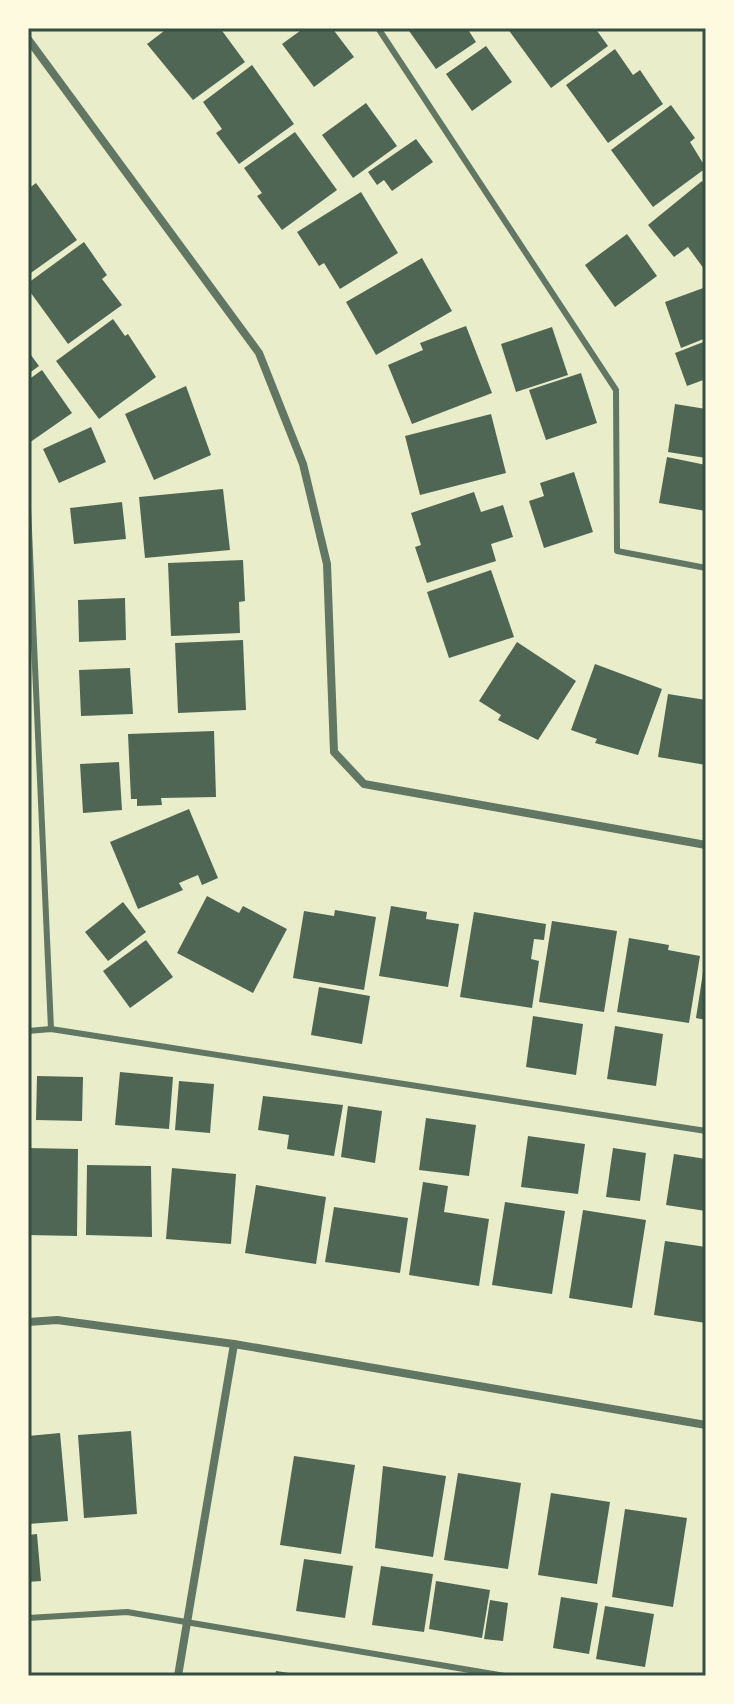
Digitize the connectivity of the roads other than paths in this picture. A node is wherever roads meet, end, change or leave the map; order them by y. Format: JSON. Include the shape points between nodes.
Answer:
{"nodes":[{"id":1,"x":378,"y":28,"type":"edge"},
{"id":2,"x":28,"y":39,"type":"edge"},
{"id":3,"x":28,"y":508,"type":"edge"},
{"id":4,"x":706,"y":568,"type":"edge"},
{"id":5,"x":706,"y":845,"type":"edge"},
{"id":6,"x":51,"y":1029,"type":"junction"},
{"id":7,"x":28,"y":1031,"type":"edge"},
{"id":8,"x":706,"y":1131,"type":"edge"},
{"id":9,"x":28,"y":1322,"type":"edge"},
{"id":10,"x":234,"y":1344,"type":"junction"},
{"id":11,"x":706,"y":1425,"type":"edge"},
{"id":12,"x":28,"y":1618,"type":"edge"},
{"id":13,"x":188,"y":1621,"type":"junction"},
{"id":14,"x":456,"y":1672,"type":"edge"},
{"id":15,"x":178,"y":1676,"type":"edge"},
{"id":16,"x":505,"y":1676,"type":"edge"}],
"edges":[{"from":1,"to":4,"type":"lane","via":[[616,390],[617,551]]},
{"from":2,"to":5,"type":"street","via":[[259,353],[303,464],[327,564],[334,752],[364,784]]},
{"from":3,"to":6,"type":"lane"},
{"from":6,"to":7,"type":"lane"},
{"from":6,"to":8,"type":"lane"},
{"from":9,"to":10,"type":"street","via":[[57,1320]]},
{"from":10,"to":11,"type":"street"},
{"from":10,"to":13,"type":"street"},
{"from":12,"to":13,"type":"lane","via":[[127,1612]]},
{"from":13,"to":14,"type":"lane"},
{"from":13,"to":15,"type":"street"},
{"from":14,"to":16,"type":"lane"}]}
